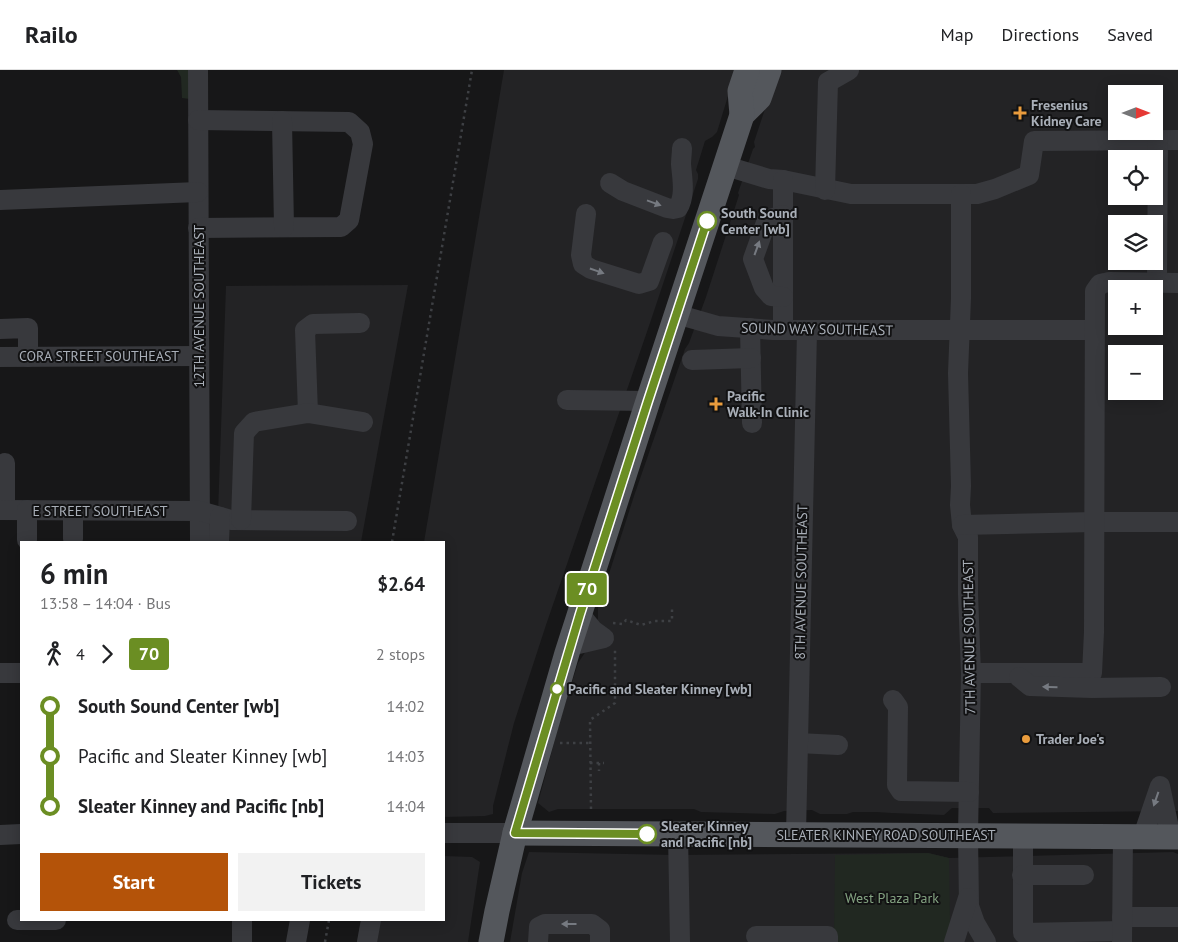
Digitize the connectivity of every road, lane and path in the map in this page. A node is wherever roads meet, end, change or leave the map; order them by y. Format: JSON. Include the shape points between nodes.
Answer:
{"nodes":[{"id":1,"x":198,"y":70,"type":"edge"},
{"id":2,"x":472,"y":70,"type":"edge"},
{"id":3,"x":747,"y":70,"type":"edge"},
{"id":4,"x":769,"y":70,"type":"edge"},
{"id":5,"x":848,"y":70,"type":"edge"},
{"id":6,"x":742,"y":115,"type":"junction"},
{"id":7,"x":198,"y":120,"type":"junction"},
{"id":8,"x":282,"y":121,"type":"junction"},
{"id":9,"x":1158,"y":140,"type":"joint"},
{"id":10,"x":1163,"y":140,"type":"edge"},
{"id":11,"x":1178,"y":140,"type":"edge"},
{"id":12,"x":682,"y":148,"type":"dead end"},
{"id":13,"x":726,"y":166,"type":"junction"},
{"id":14,"x":783,"y":180,"type":"junction"},
{"id":15,"x":610,"y":183,"type":"dead end"},
{"id":16,"x":825,"y":190,"type":"junction"},
{"id":17,"x":198,"y":192,"type":"junction"},
{"id":18,"x":961,"y":194,"type":"junction"},
{"id":19,"x":0,"y":200,"type":"edge"},
{"id":20,"x":586,"y":214,"type":"dead end"},
{"id":21,"x":783,"y":215,"type":"junction"},
{"id":22,"x":284,"y":227,"type":"junction"},
{"id":23,"x":198,"y":228,"type":"junction"},
{"id":24,"x":664,"y":242,"type":"dead end"},
{"id":25,"x":1157,"y":280,"type":"edge"},
{"id":26,"x":1108,"y":282,"type":"edge"},
{"id":27,"x":1163,"y":283,"type":"edge"},
{"id":28,"x":1178,"y":283,"type":"edge"},
{"id":29,"x":783,"y":297,"type":"junction"},
{"id":30,"x":676,"y":314,"type":"junction"},
{"id":31,"x":360,"y":323,"type":"dead end"},
{"id":32,"x":0,"y":328,"type":"edge"},
{"id":33,"x":750,"y":328,"type":"junction"},
{"id":34,"x":783,"y":330,"type":"junction"},
{"id":35,"x":807,"y":330,"type":"junction"},
{"id":36,"x":959,"y":330,"type":"junction"},
{"id":37,"x":1094,"y":330,"type":"junction"},
{"id":38,"x":199,"y":356,"type":"junction"},
{"id":39,"x":0,"y":357,"type":"edge"},
{"id":40,"x":28,"y":357,"type":"junction"},
{"id":41,"x":751,"y":358,"type":"junction"},
{"id":42,"x":692,"y":360,"type":"dead end"},
{"id":43,"x":567,"y":400,"type":"dead end"},
{"id":44,"x":648,"y":401,"type":"junction"},
{"id":45,"x":308,"y":413,"type":"junction"},
{"id":46,"x":363,"y":422,"type":"dead end"},
{"id":47,"x":752,"y":423,"type":"dead end"},
{"id":48,"x":5,"y":463,"type":"dead end"},
{"id":49,"x":3,"y":510,"type":"edge"},
{"id":50,"x":27,"y":510,"type":"junction"},
{"id":51,"x":73,"y":510,"type":"junction"},
{"id":52,"x":200,"y":511,"type":"junction"},
{"id":53,"x":220,"y":517,"type":"junction"},
{"id":54,"x":241,"y":520,"type":"junction"},
{"id":55,"x":347,"y":521,"type":"dead end"},
{"id":56,"x":1094,"y":522,"type":"junction"},
{"id":57,"x":1178,"y":522,"type":"edge"},
{"id":58,"x":962,"y":525,"type":"junction"},
{"id":59,"x":73,"y":539,"type":"dead end"},
{"id":60,"x":27,"y":540,"type":"dead end"},
{"id":61,"x":200,"y":541,"type":"edge"},
{"id":62,"x":219,"y":541,"type":"edge"},
{"id":63,"x":392,"y":541,"type":"edge"},
{"id":64,"x":672,"y":607,"type":"dead end"},
{"id":65,"x":615,"y":624,"type":"dead end"},
{"id":66,"x":615,"y":647,"type":"dead end"},
{"id":67,"x":0,"y":673,"type":"edge"},
{"id":68,"x":20,"y":673,"type":"edge"},
{"id":69,"x":971,"y":673,"type":"junction"},
{"id":70,"x":1014,"y":673,"type":"junction"},
{"id":71,"x":1161,"y":687,"type":"dead end"},
{"id":72,"x":893,"y":700,"type":"dead end"},
{"id":73,"x":590,"y":743,"type":"junction"},
{"id":74,"x":798,"y":743,"type":"junction"},
{"id":75,"x":554,"y":744,"type":"dead end"},
{"id":76,"x":838,"y":745,"type":"dead end"},
{"id":77,"x":590,"y":763,"type":"junction"},
{"id":78,"x":599,"y":763,"type":"junction"},
{"id":79,"x":604,"y":763,"type":"dead end"},
{"id":80,"x":599,"y":771,"type":"dead end"},
{"id":81,"x":969,"y":792,"type":"junction"},
{"id":82,"x":591,"y":809,"type":"dead end"},
{"id":83,"x":445,"y":833,"type":"edge"},
{"id":84,"x":515,"y":833,"type":"junction"},
{"id":85,"x":20,"y":834,"type":"edge"},
{"id":86,"x":678,"y":834,"type":"junction"},
{"id":87,"x":796,"y":834,"type":"junction"},
{"id":88,"x":0,"y":835,"type":"edge"},
{"id":89,"x":968,"y":835,"type":"junction"},
{"id":90,"x":1022,"y":836,"type":"junction"},
{"id":91,"x":1133,"y":836,"type":"junction"},
{"id":92,"x":1174,"y":837,"type":"edge"},
{"id":93,"x":1022,"y":875,"type":"junction"},
{"id":94,"x":1084,"y":875,"type":"dead end"},
{"id":95,"x":969,"y":896,"type":"junction"},
{"id":96,"x":1178,"y":917,"type":"edge"},
{"id":97,"x":242,"y":921,"type":"edge"},
{"id":98,"x":300,"y":921,"type":"edge"},
{"id":99,"x":329,"y":921,"type":"edge"},
{"id":100,"x":371,"y":921,"type":"edge"},
{"id":101,"x":1122,"y":930,"type":"edge"},
{"id":102,"x":541,"y":933,"type":"edge"},
{"id":103,"x":756,"y":936,"type":"dead end"},
{"id":104,"x":984,"y":941,"type":"edge"},
{"id":105,"x":242,"y":942,"type":"edge"},
{"id":106,"x":296,"y":942,"type":"edge"},
{"id":107,"x":325,"y":942,"type":"edge"},
{"id":108,"x":367,"y":942,"type":"edge"},
{"id":109,"x":491,"y":942,"type":"edge"},
{"id":110,"x":600,"y":942,"type":"edge"},
{"id":111,"x":680,"y":942,"type":"edge"},
{"id":112,"x":828,"y":942,"type":"edge"},
{"id":113,"x":954,"y":942,"type":"edge"}],
"edges":[{"from":1,"to":7,"type":"street","name":"12TH AVENUE SOUTHEAST"},
{"from":2,"to":63,"type":"path"},
{"from":3,"to":6,"type":"main road","via":[[740,92]]},
{"from":4,"to":6,"type":"main road","via":[[759,98]]},
{"from":5,"to":16,"type":"street","via":[[828,82]]},
{"from":6,"to":13,"type":"main road"},
{"from":7,"to":8,"type":"street"},
{"from":7,"to":17,"type":"street","name":"12TH AVENUE SOUTHEAST"},
{"from":8,"to":22,"type":"street"},
{"from":8,"to":22,"type":"street","via":[[349,122],[360,132],[363,144],[350,220],[341,226]]},
{"from":9,"to":18,"type":"street","via":[[1034,141],[1029,175],[995,189]]},
{"from":9,"to":25,"type":"street"},
{"from":10,"to":11,"type":"street"},
{"from":15,"to":12,"type":"street","one_way":true,"via":[[667,208],[678,208],[683,196]]},
{"from":13,"to":14,"type":"street"},
{"from":13,"to":30,"type":"main road"},
{"from":14,"to":16,"type":"street"},
{"from":14,"to":21,"type":"street"},
{"from":16,"to":18,"type":"street","via":[[851,194]]},
{"from":17,"to":19,"type":"street"},
{"from":17,"to":23,"type":"street","name":"12TH AVENUE SOUTHEAST"},
{"from":18,"to":36,"type":"street","name":"7TH AVENUE SOUTHEAST"},
{"from":20,"to":24,"type":"street","one_way":true,"via":[[581,255],[583,264],[591,269],[645,283],[649,281]]},
{"from":21,"to":29,"type":"street"},
{"from":29,"to":21,"type":"street","one_way":true,"via":[[771,296],[764,288],[752,260],[767,220]]},
{"from":22,"to":23,"type":"street"},
{"from":23,"to":38,"type":"street","name":"12TH AVENUE SOUTHEAST"},
{"from":26,"to":37,"type":"street","via":[[1100,284],[1095,291]]},
{"from":27,"to":28,"type":"street"},
{"from":29,"to":34,"type":"street"},
{"from":30,"to":33,"type":"street","name":"SOUND WAY SOUTHEAST","via":[[718,326]]},
{"from":30,"to":44,"type":"main road"},
{"from":31,"to":45,"type":"street","via":[[313,324],[305,330]]},
{"from":32,"to":40,"type":"street","via":[[28,328]]},
{"from":33,"to":34,"type":"street","name":"SOUND WAY SOUTHEAST"},
{"from":33,"to":41,"type":"street"},
{"from":34,"to":35,"type":"street","name":"SOUND WAY SOUTHEAST"},
{"from":35,"to":36,"type":"street","name":"SOUND WAY SOUTHEAST"},
{"from":35,"to":74,"type":"street","name":"8TH AVENUE SOUTHEAST"},
{"from":36,"to":37,"type":"street","name":"SOUND WAY SOUTHEAST"},
{"from":36,"to":58,"type":"street","name":"7TH AVENUE SOUTHEAST"},
{"from":37,"to":56,"type":"street"},
{"from":38,"to":40,"type":"street","name":"CORA STREET SOUTHEAST"},
{"from":38,"to":52,"type":"street","name":"12TH AVENUE SOUTHEAST"},
{"from":39,"to":40,"type":"street","name":"CORA STREET SOUTHEAST"},
{"from":41,"to":42,"type":"street"},
{"from":41,"to":47,"type":"street"},
{"from":43,"to":44,"type":"street"},
{"from":44,"to":84,"type":"main road"},
{"from":45,"to":46,"type":"street"},
{"from":45,"to":54,"type":"street","via":[[254,422],[244,433]]},
{"from":48,"to":49,"type":"street"},
{"from":49,"to":50,"type":"street","name":"E STREET SOUTHEAST"},
{"from":50,"to":51,"type":"street","name":"E STREET SOUTHEAST"},
{"from":50,"to":60,"type":"street"},
{"from":51,"to":52,"type":"street","name":"E STREET SOUTHEAST"},
{"from":51,"to":59,"type":"street"},
{"from":52,"to":53,"type":"street","name":"E STREET SOUTHEAST"},
{"from":52,"to":61,"type":"street","name":"12TH AVENUE SOUTHEAST"},
{"from":53,"to":54,"type":"street","name":"E STREET SOUTHEAST"},
{"from":53,"to":62,"type":"street"},
{"from":54,"to":55,"type":"street","name":"E STREET SOUTHEAST"},
{"from":56,"to":57,"type":"street"},
{"from":56,"to":58,"type":"street"},
{"from":56,"to":70,"type":"street","via":[[1092,672]]},
{"from":58,"to":69,"type":"street","name":"7TH AVENUE SOUTHEAST","via":[[968,536]]},
{"from":64,"to":65,"type":"path","via":[[672,621],[641,625],[626,620],[623,624]]},
{"from":66,"to":73,"type":"path","via":[[615,704],[590,720]]},
{"from":67,"to":68,"type":"street"},
{"from":69,"to":70,"type":"street"},
{"from":69,"to":81,"type":"street","name":"7TH AVENUE SOUTHEAST"},
{"from":71,"to":70,"type":"street","one_way":true,"via":[[1030,686]]},
{"from":72,"to":81,"type":"street","via":[[898,707],[897,785],[901,791]]},
{"from":73,"to":75,"type":"path"},
{"from":73,"to":77,"type":"path"},
{"from":74,"to":76,"type":"street"},
{"from":74,"to":87,"type":"street","name":"8TH AVENUE SOUTHEAST"},
{"from":77,"to":78,"type":"path"},
{"from":77,"to":82,"type":"path"},
{"from":78,"to":79,"type":"path"},
{"from":78,"to":80,"type":"path"},
{"from":81,"to":89,"type":"street","name":"7TH AVENUE SOUTHEAST"},
{"from":83,"to":84,"type":"street","name":"SLEATER KINNEY ROAD SOUTHEAST"},
{"from":84,"to":86,"type":"main road","name":"SLEATER KINNEY ROAD SOUTHEAST"},
{"from":84,"to":109,"type":"main road"},
{"from":85,"to":88,"type":"street"},
{"from":86,"to":87,"type":"main road","name":"SLEATER KINNEY ROAD SOUTHEAST"},
{"from":86,"to":111,"type":"street"},
{"from":87,"to":89,"type":"main road","name":"SLEATER KINNEY ROAD SOUTHEAST"},
{"from":89,"to":90,"type":"main road","name":"SLEATER KINNEY ROAD SOUTHEAST"},
{"from":89,"to":95,"type":"street","name":"7TH AVENUE SOUTHEAST"},
{"from":90,"to":91,"type":"main road","name":"SLEATER KINNEY ROAD SOUTHEAST"},
{"from":90,"to":93,"type":"street"},
{"from":91,"to":92,"type":"main road","name":"SLEATER KINNEY ROAD SOUTHEAST"},
{"from":92,"to":91,"type":"street","one_way":true,"via":[[1160,786]]},
{"from":91,"to":101,"type":"street"},
{"from":93,"to":94,"type":"street"},
{"from":93,"to":101,"type":"street","via":[[1023,933]]},
{"from":95,"to":104,"type":"street","name":"7TH AVENUE SOUTHEAST","via":[[974,924]]},
{"from":95,"to":113,"type":"street"},
{"from":96,"to":101,"type":"street"},
{"from":97,"to":105,"type":"street"},
{"from":98,"to":106,"type":"street"},
{"from":99,"to":107,"type":"path"},
{"from":100,"to":108,"type":"street"},
{"from":110,"to":102,"type":"street","one_way":true,"via":[[600,930],[592,924]]},
{"from":103,"to":112,"type":"street","via":[[828,936]]}]}
